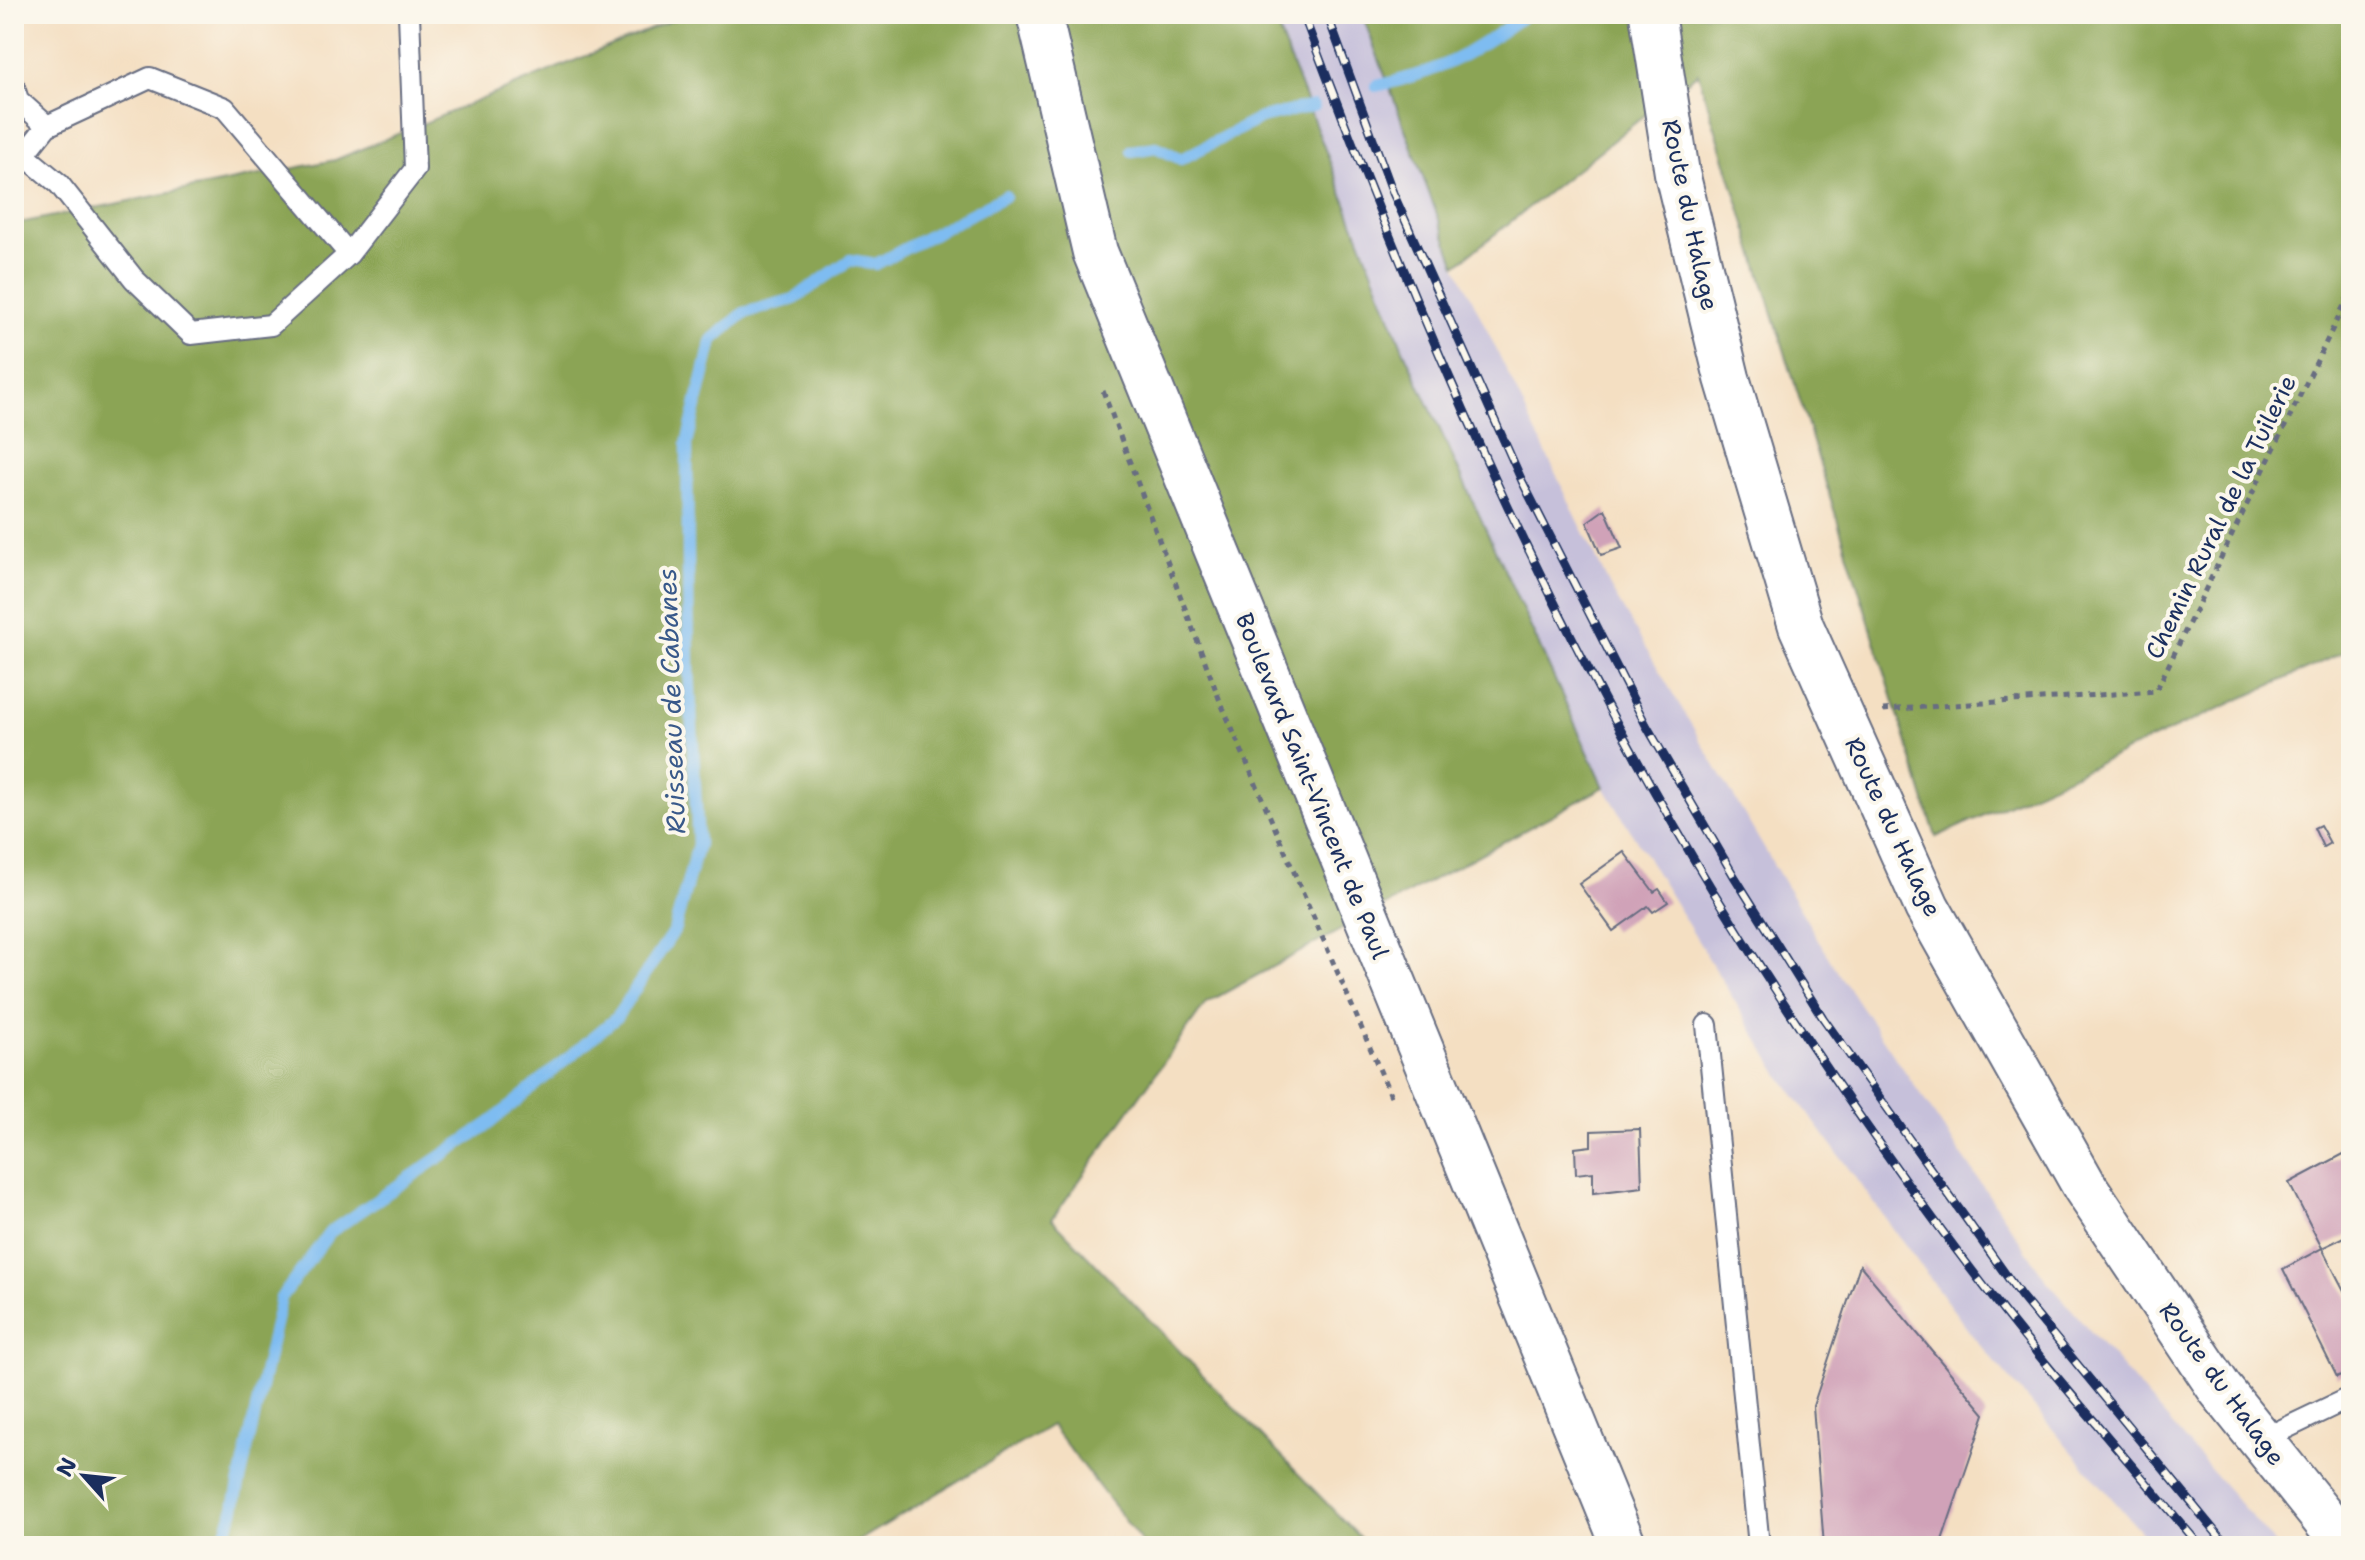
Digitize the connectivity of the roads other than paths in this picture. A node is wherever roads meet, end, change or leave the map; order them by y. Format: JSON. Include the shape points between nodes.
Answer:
{"nodes":[{"id":1,"x":409,"y":14,"type":"edge"},
{"id":2,"x":1039,"y":14,"type":"edge"},
{"id":3,"x":1652,"y":14,"type":"edge"},
{"id":4,"x":14,"y":87,"type":"edge"},
{"id":5,"x":47,"y":126,"type":"junction"},
{"id":6,"x":19,"y":148,"type":"edge"},
{"id":7,"x":349,"y":254,"type":"junction"},
{"id":8,"x":1707,"y":1025,"type":"dead end"},
{"id":9,"x":2351,"y":1397,"type":"edge"},
{"id":10,"x":2261,"y":1440,"type":"junction"},
{"id":11,"x":1624,"y":1546,"type":"edge"},
{"id":12,"x":1759,"y":1546,"type":"edge"},
{"id":13,"x":2346,"y":1546,"type":"edge"}],
"edges":[{"from":1,"to":7,"type":"lane","via":[[415,169]]},
{"from":2,"to":11,"type":"main road","name":"Boulevard Saint-Vincent de Paul","via":[[1095,252]]},
{"from":3,"to":10,"type":"main road","name":"Route du Halage","via":[[1677,173],[1727,378],[1801,626],[1927,907],[2085,1187],[2220,1389]]},
{"from":4,"to":5,"type":"lane","via":[[18,100]]},
{"from":5,"to":6,"type":"lane"},
{"from":5,"to":7,"type":"lane","via":[[150,78],[225,108]]},
{"from":6,"to":7,"type":"lane","via":[[59,184],[134,279],[191,334],[271,325]]},
{"from":8,"to":12,"type":"lane"},
{"from":9,"to":10,"type":"lane"},
{"from":10,"to":13,"type":"main road","name":"Route du Halage"}]}
